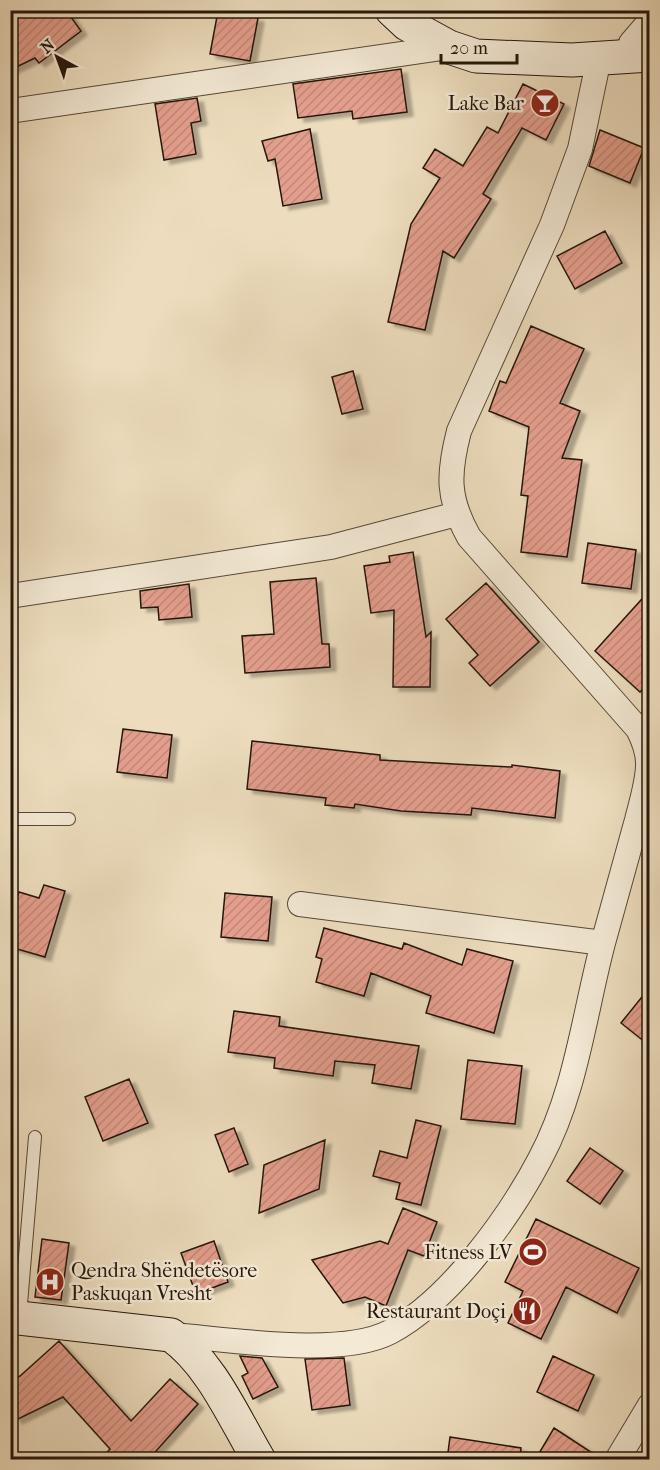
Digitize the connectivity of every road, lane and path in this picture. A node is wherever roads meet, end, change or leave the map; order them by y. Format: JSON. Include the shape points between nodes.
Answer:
{"nodes":[{"id":1,"x":392,"y":10,"type":"edge"},
{"id":2,"x":633,"y":44,"type":"edge"},
{"id":3,"x":449,"y":47,"type":"junction"},
{"id":4,"x":10,"y":111,"type":"edge"},
{"id":5,"x":457,"y":514,"type":"junction"},
{"id":6,"x":10,"y":596,"type":"edge"},
{"id":7,"x":644,"y":720,"type":"edge"},
{"id":8,"x":10,"y":819,"type":"edge"},
{"id":9,"x":69,"y":819,"type":"dead end"},
{"id":10,"x":300,"y":904,"type":"dead end"},
{"id":11,"x":603,"y":943,"type":"junction"},
{"id":12,"x":35,"y":1137,"type":"dead end"},
{"id":13,"x":15,"y":1317,"type":"edge"},
{"id":14,"x":171,"y":1335,"type":"junction"},
{"id":15,"x":650,"y":1405,"type":"edge"},
{"id":16,"x":259,"y":1460,"type":"edge"},
{"id":17,"x":617,"y":1460,"type":"edge"}],
"edges":[{"from":1,"to":3,"type":"street","via":[[407,24]]},
{"from":2,"to":3,"type":"street","via":[[572,60],[476,56]]},
{"from":2,"to":5,"type":"street","via":[[580,149],[552,225],[459,431],[451,471],[451,493]]},
{"from":3,"to":4,"type":"street"},
{"from":5,"to":6,"type":"street","via":[[331,547]]},
{"from":5,"to":7,"type":"street","via":[[469,537]]},
{"from":7,"to":11,"type":"street","via":[[648,768]]},
{"from":8,"to":9,"type":"lane"},
{"from":10,"to":11,"type":"street"},
{"from":11,"to":14,"type":"street","via":[[574,1070],[560,1116],[540,1159],[483,1247],[411,1320],[388,1333],[344,1344]]},
{"from":12,"to":13,"type":"lane"},
{"from":13,"to":14,"type":"street"},
{"from":14,"to":16,"type":"street","via":[[199,1362]]},
{"from":15,"to":17,"type":"street"}]}
